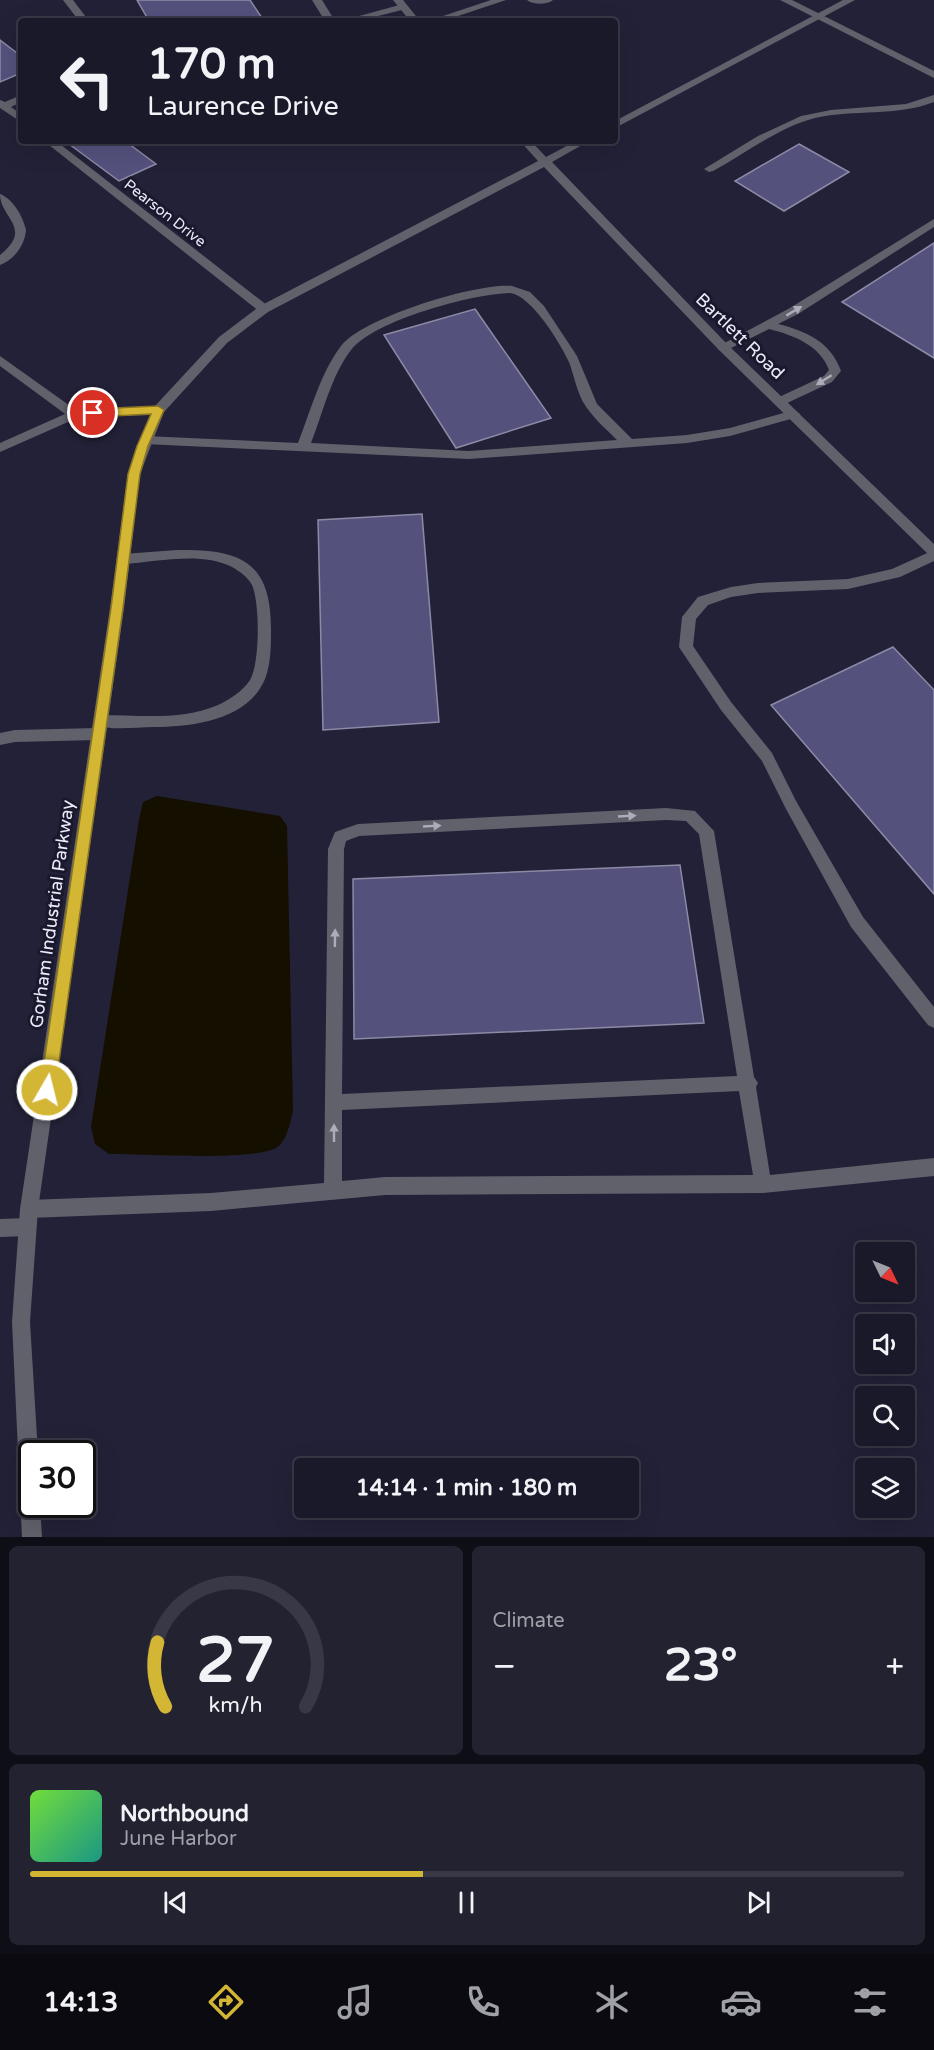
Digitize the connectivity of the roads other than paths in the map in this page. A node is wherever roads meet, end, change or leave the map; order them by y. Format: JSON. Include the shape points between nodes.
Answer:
{"nodes":[{"id":1,"x":68,"y":0,"type":"edge"},
{"id":2,"x":316,"y":0,"type":"edge"},
{"id":3,"x":501,"y":0,"type":"edge"},
{"id":4,"x":532,"y":0,"type":"edge"},
{"id":5,"x":548,"y":0,"type":"edge"},
{"id":6,"x":784,"y":0,"type":"edge"},
{"id":7,"x":850,"y":0,"type":"edge"},
{"id":8,"x":401,"y":4,"type":"edge"},
{"id":9,"x":818,"y":17,"type":"junction"},
{"id":10,"x":82,"y":18,"type":"edge"},
{"id":11,"x":328,"y":18,"type":"edge"},
{"id":12,"x":356,"y":18,"type":"edge"},
{"id":13,"x":413,"y":18,"type":"edge"},
{"id":14,"x":443,"y":18,"type":"edge"},
{"id":15,"x":934,"y":75,"type":"edge"},
{"id":16,"x":934,"y":98,"type":"edge"},
{"id":17,"x":18,"y":99,"type":"edge"},
{"id":18,"x":2,"y":104,"type":"edge"},
{"id":19,"x":18,"y":117,"type":"edge"},
{"id":20,"x":618,"y":123,"type":"edge"},
{"id":21,"x":53,"y":144,"type":"edge"},
{"id":22,"x":528,"y":144,"type":"edge"},
{"id":23,"x":578,"y":144,"type":"edge"},
{"id":24,"x":544,"y":162,"type":"junction"},
{"id":25,"x":709,"y":169,"type":"dead end"},
{"id":26,"x":0,"y":197,"type":"edge"},
{"id":27,"x":934,"y":222,"type":"edge"},
{"id":28,"x":0,"y":261,"type":"edge"},
{"id":29,"x":264,"y":309,"type":"junction"},
{"id":30,"x":769,"y":325,"type":"junction"},
{"id":31,"x":723,"y":347,"type":"junction"},
{"id":32,"x":0,"y":360,"type":"edge"},
{"id":33,"x":781,"y":401,"type":"junction"},
{"id":34,"x":158,"y":410,"type":"junction"},
{"id":35,"x":794,"y":414,"type":"junction"},
{"id":36,"x":76,"y":416,"type":"junction"},
{"id":37,"x":145,"y":440,"type":"junction"},
{"id":38,"x":630,"y":444,"type":"junction"},
{"id":39,"x":303,"y":447,"type":"junction"},
{"id":40,"x":0,"y":448,"type":"edge"},
{"id":41,"x":934,"y":553,"type":"edge"},
{"id":42,"x":123,"y":559,"type":"junction"},
{"id":43,"x":98,"y":727,"type":"junction"},
{"id":44,"x":0,"y":739,"type":"edge"},
{"id":45,"x":934,"y":1020,"type":"edge"},
{"id":46,"x":748,"y":1083,"type":"junction"},
{"id":47,"x":334,"y":1102,"type":"junction"},
{"id":48,"x":934,"y":1167,"type":"edge"},
{"id":49,"x":763,"y":1184,"type":"junction"},
{"id":50,"x":333,"y":1191,"type":"junction"},
{"id":51,"x":28,"y":1218,"type":"junction"},
{"id":52,"x":0,"y":1228,"type":"edge"},
{"id":53,"x":32,"y":1537,"type":"edge"}],
"edges":[{"from":1,"to":10,"type":"street"},
{"from":2,"to":11,"type":"street"},
{"from":3,"to":14,"type":"street"},
{"from":4,"to":5,"type":"street"},
{"from":6,"to":9,"type":"street"},
{"from":7,"to":9,"type":"street"},
{"from":8,"to":12,"type":"street"},
{"from":8,"to":13,"type":"street"},
{"from":9,"to":15,"type":"street"},
{"from":9,"to":20,"type":"street"},
{"from":16,"to":25,"type":"street","via":[[918,106],[803,119]]},
{"from":17,"to":18,"type":"street"},
{"from":18,"to":19,"type":"street"},
{"from":21,"to":29,"type":"street","name":"Pearson Drive"},
{"from":22,"to":24,"type":"street","name":"Bartlett Road"},
{"from":23,"to":24,"type":"street","name":"Gorham Industrial Parkway"},
{"from":24,"to":29,"type":"street","name":"Gorham Industrial Parkway"},
{"from":24,"to":31,"type":"street","name":"Bartlett Road"},
{"from":26,"to":28,"type":"street","via":[[20,223],[19,242]]},
{"from":30,"to":27,"type":"street","one_way":true},
{"from":29,"to":34,"type":"street","name":"Gorham Industrial Parkway","via":[[223,340]]},
{"from":30,"to":31,"type":"street"},
{"from":30,"to":33,"type":"street","one_way":true,"via":[[789,330],[820,347],[833,360],[835,371],[828,379]]},
{"from":31,"to":33,"type":"street","name":"Bartlett Road"},
{"from":32,"to":36,"type":"street"},
{"from":33,"to":35,"type":"street","name":"Bartlett Road"},
{"from":34,"to":36,"type":"street"},
{"from":34,"to":37,"type":"street","name":"Gorham Industrial Parkway"},
{"from":35,"to":38,"type":"street","via":[[730,432]]},
{"from":35,"to":41,"type":"street","name":"Bartlett Road"},
{"from":36,"to":40,"type":"street","via":[[41,427]]},
{"from":37,"to":39,"type":"street"},
{"from":37,"to":42,"type":"street","name":"Gorham Industrial Parkway","via":[[134,474]]},
{"from":38,"to":39,"type":"street","via":[[469,454]]},
{"from":38,"to":39,"type":"street","via":[[589,401],[570,352],[530,298],[508,289],[411,312],[383,322],[353,340],[340,355]]},
{"from":41,"to":45,"type":"street","via":[[895,573],[848,584],[758,588],[703,601],[689,617],[686,648],[767,757],[857,922]]},
{"from":42,"to":43,"type":"street","name":"Gorham Industrial Parkway"},
{"from":42,"to":43,"type":"street","via":[[213,555],[252,574],[263,598],[261,671],[255,684],[224,710],[189,719]]},
{"from":43,"to":44,"type":"street"},
{"from":43,"to":51,"type":"street","name":"Gorham Industrial Parkway"},
{"from":46,"to":47,"type":"street"},
{"from":47,"to":46,"type":"street","one_way":true,"via":[[336,849],[340,837],[358,830],[666,814],[690,815],[706,831]]},
{"from":46,"to":49,"type":"street"},
{"from":50,"to":47,"type":"street","one_way":true},
{"from":48,"to":49,"type":"street"},
{"from":49,"to":50,"type":"street","via":[[385,1186]]},
{"from":50,"to":51,"type":"street"},
{"from":51,"to":52,"type":"street"},
{"from":51,"to":53,"type":"street","name":"Gorham Industrial Parkway","via":[[21,1322]]}]}
